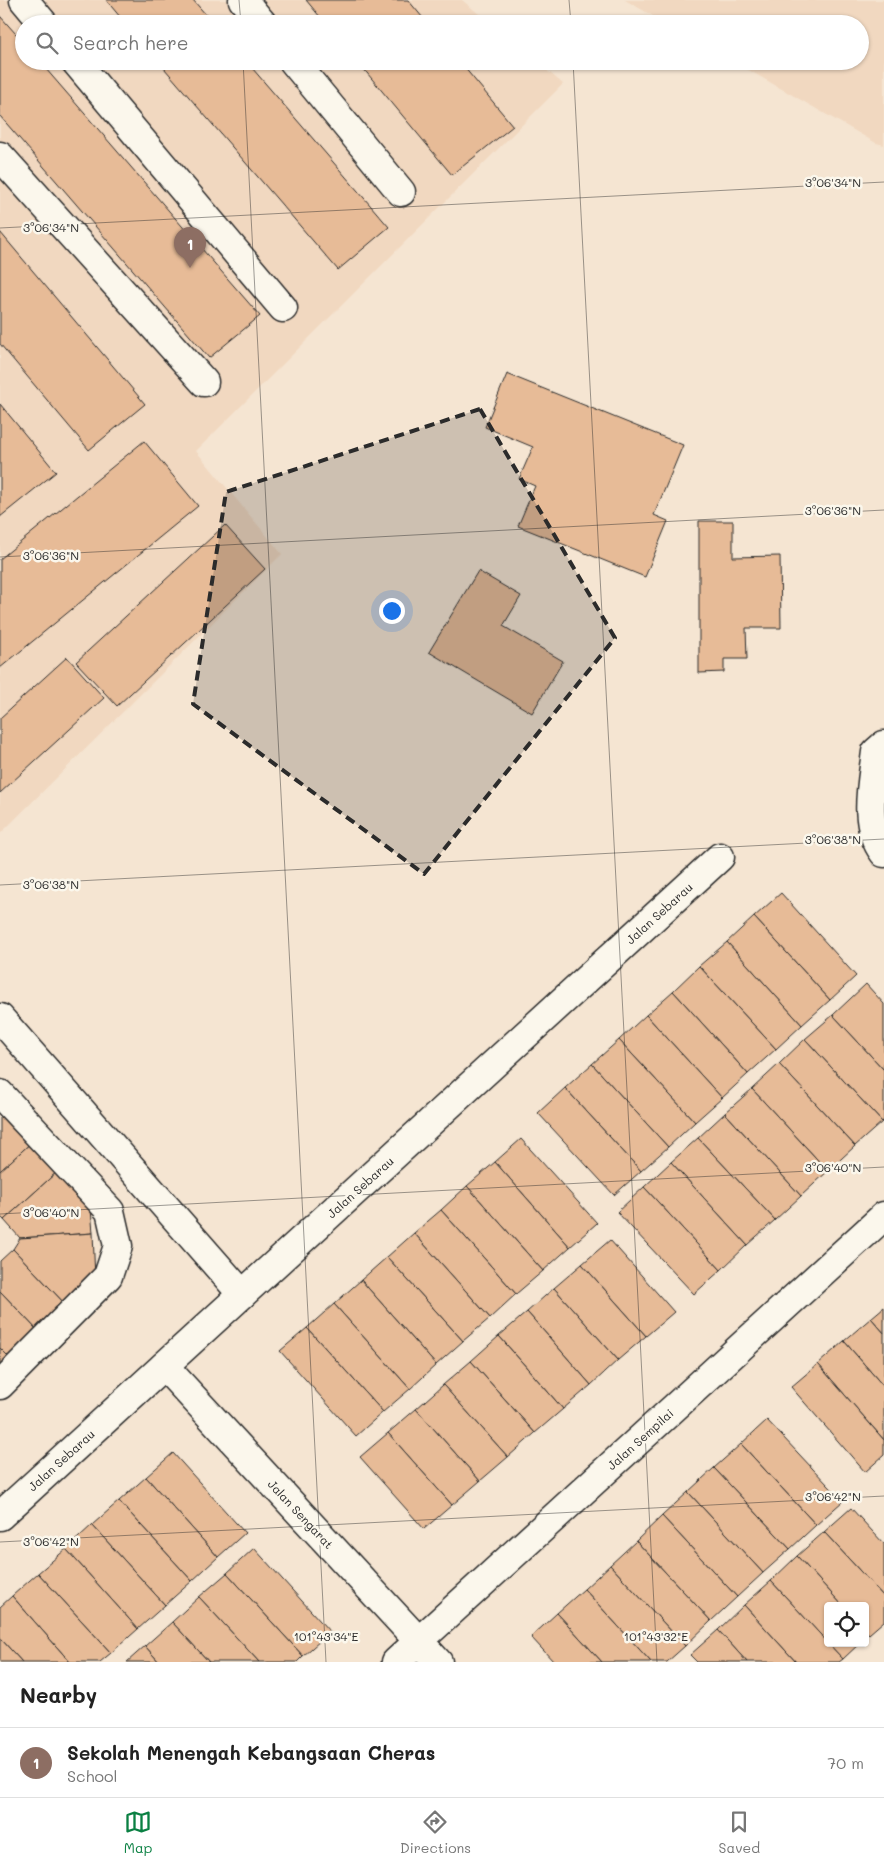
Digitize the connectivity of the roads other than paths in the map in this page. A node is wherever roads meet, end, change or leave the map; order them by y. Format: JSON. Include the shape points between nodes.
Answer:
{"nodes":[{"id":1,"x":24,"y":0,"type":"edge"},
{"id":2,"x":243,"y":0,"type":"edge"},
{"id":3,"x":36,"y":15,"type":"edge"},
{"id":4,"x":256,"y":15,"type":"edge"},
{"id":5,"x":83,"y":70,"type":"edge"},
{"id":6,"x":300,"y":70,"type":"edge"},
{"id":7,"x":0,"y":156,"type":"edge"},
{"id":8,"x":401,"y":192,"type":"dead end"},
{"id":9,"x":283,"y":308,"type":"dead end"},
{"id":10,"x":204,"y":382,"type":"dead end"},
{"id":11,"x":880,"y":748,"type":"edge"},
{"id":12,"x":884,"y":853,"type":"edge"},
{"id":13,"x":720,"y":857,"type":"dead end"},
{"id":14,"x":0,"y":1018,"type":"edge"},
{"id":15,"x":0,"y":1094,"type":"edge"},
{"id":16,"x":884,"y":1216,"type":"edge"},
{"id":17,"x":242,"y":1294,"type":"junction"},
{"id":18,"x":164,"y":1366,"type":"junction"},
{"id":19,"x":0,"y":1386,"type":"edge"},
{"id":20,"x":0,"y":1516,"type":"edge"},
{"id":21,"x":419,"y":1641,"type":"junction"},
{"id":22,"x":396,"y":1662,"type":"edge"},
{"id":23,"x":438,"y":1662,"type":"edge"}],
"edges":[{"from":1,"to":3,"type":"street"},
{"from":2,"to":4,"type":"street"},
{"from":5,"to":9,"type":"street"},
{"from":6,"to":8,"type":"street"},
{"from":7,"to":10,"type":"street"},
{"from":11,"to":12,"type":"street","via":[[869,809],[878,845]]},
{"from":13,"to":17,"type":"street","name":"Jalan Sebarau"},
{"from":14,"to":17,"type":"street"},
{"from":15,"to":19,"type":"street","via":[[110,1211],[118,1246],[108,1276]]},
{"from":16,"to":21,"type":"street","name":"Jalan Sempilai"},
{"from":17,"to":18,"type":"street","name":"Jalan Sebarau"},
{"from":18,"to":20,"type":"street","name":"Jalan Sebarau"},
{"from":18,"to":21,"type":"street","name":"Jalan Sengarat"},
{"from":21,"to":22,"type":"street","name":"Jalan Sempilai"},
{"from":21,"to":23,"type":"street","name":"Jalan Sengarat"}]}
